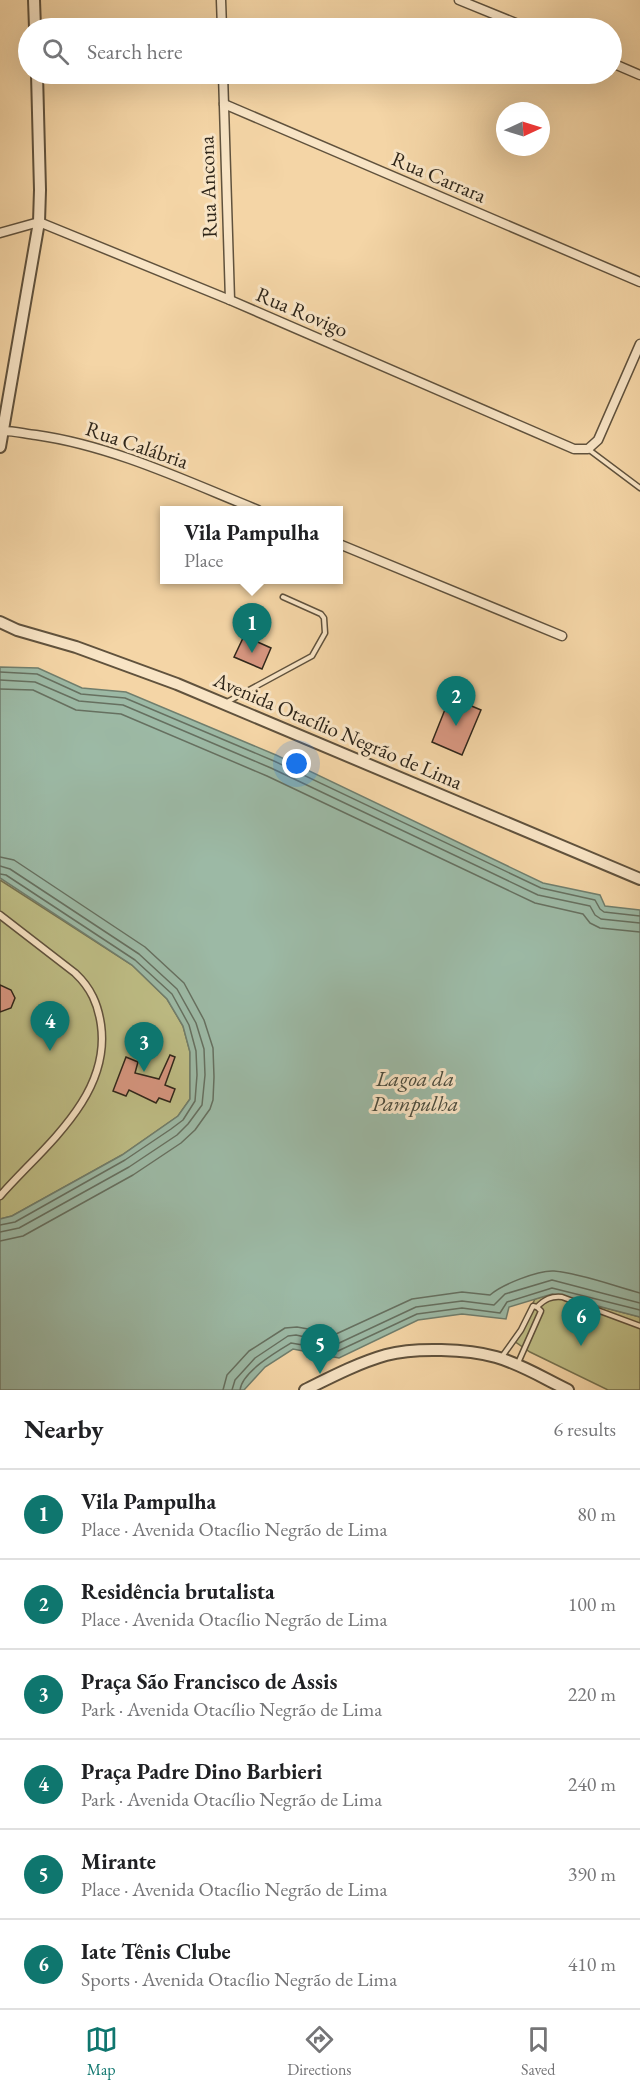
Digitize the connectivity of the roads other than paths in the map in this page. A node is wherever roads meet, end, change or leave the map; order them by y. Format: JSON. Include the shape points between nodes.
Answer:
{"nodes":[{"id":1,"x":34,"y":0,"type":"edge"},
{"id":2,"x":221,"y":0,"type":"edge"},
{"id":3,"x":459,"y":0,"type":"edge"},
{"id":4,"x":35,"y":18,"type":"edge"},
{"id":5,"x":222,"y":18,"type":"edge"},
{"id":6,"x":503,"y":18,"type":"edge"},
{"id":7,"x":622,"y":67,"type":"edge"},
{"id":8,"x":640,"y":75,"type":"edge"},
{"id":9,"x":37,"y":84,"type":"edge"},
{"id":10,"x":223,"y":84,"type":"edge"},
{"id":11,"x":224,"y":104,"type":"junction"},
{"id":12,"x":39,"y":222,"type":"junction"},
{"id":13,"x":0,"y":233,"type":"edge"},
{"id":14,"x":640,"y":282,"type":"edge"},
{"id":15,"x":230,"y":300,"type":"junction"},
{"id":16,"x":640,"y":344,"type":"edge"},
{"id":17,"x":1,"y":431,"type":"edge"},
{"id":18,"x":0,"y":447,"type":"edge"},
{"id":19,"x":588,"y":449,"type":"junction"},
{"id":20,"x":640,"y":488,"type":"edge"},
{"id":21,"x":248,"y":506,"type":"edge"},
{"id":22,"x":343,"y":546,"type":"edge"},
{"id":23,"x":283,"y":597,"type":"dead end"},
{"id":24,"x":0,"y":622,"type":"edge"},
{"id":25,"x":0,"y":629,"type":"edge"},
{"id":26,"x":17,"y":630,"type":"junction"},
{"id":27,"x":562,"y":636,"type":"dead end"},
{"id":28,"x":223,"y":704,"type":"junction"},
{"id":29,"x":640,"y":879,"type":"edge"},
{"id":30,"x":0,"y":915,"type":"edge"},
{"id":31,"x":0,"y":1196,"type":"edge"},
{"id":32,"x":537,"y":1308,"type":"junction"},
{"id":33,"x":640,"y":1326,"type":"edge"},
{"id":34,"x":501,"y":1359,"type":"junction"},
{"id":35,"x":517,"y":1365,"type":"junction"},
{"id":36,"x":554,"y":1387,"type":"edge"},
{"id":37,"x":305,"y":1390,"type":"edge"},
{"id":38,"x":568,"y":1390,"type":"edge"}],
"edges":[{"from":1,"to":4,"type":"street"},
{"from":2,"to":5,"type":"street"},
{"from":3,"to":6,"type":"street"},
{"from":7,"to":8,"type":"street"},
{"from":9,"to":12,"type":"street"},
{"from":10,"to":11,"type":"street","name":"Rua Ancona"},
{"from":11,"to":14,"type":"street","name":"Rua Carrara"},
{"from":11,"to":15,"type":"street","name":"Rua Ancona"},
{"from":12,"to":13,"type":"street"},
{"from":12,"to":15,"type":"street","name":"Rua Rovigo"},
{"from":12,"to":17,"type":"street"},
{"from":15,"to":19,"type":"street","name":"Rua Rovigo","via":[[574,449]]},
{"from":16,"to":19,"type":"street","via":[[598,440]]},
{"from":17,"to":18,"type":"street"},
{"from":17,"to":21,"type":"street","name":"Rua Calábria","via":[[61,439],[114,455]]},
{"from":19,"to":20,"type":"lane"},
{"from":22,"to":27,"type":"street"},
{"from":23,"to":28,"type":"lane","via":[[321,614],[325,633],[312,656]]},
{"from":24,"to":26,"type":"street","name":"Avenida Otacílio Negrão de Lima"},
{"from":25,"to":26,"type":"street","name":"Avenida Otacílio Negrão de Lima"},
{"from":26,"to":28,"type":"street","name":"Avenida Otacílio Negrão de Lima","via":[[76,647]]},
{"from":28,"to":29,"type":"street","name":"Avenida Otacílio Negrão de Lima"},
{"from":30,"to":31,"type":"street","via":[[86,984],[100,1013],[103,1036],[98,1068],[86,1097],[56,1137]]},
{"from":32,"to":33,"type":"lane","via":[[545,1300],[562,1297]]},
{"from":32,"to":34,"type":"lane","via":[[533,1306]]},
{"from":32,"to":35,"type":"lane","via":[[541,1311]]},
{"from":34,"to":35,"type":"street"},
{"from":34,"to":37,"type":"street","via":[[442,1350],[387,1355]]},
{"from":35,"to":36,"type":"street"},
{"from":36,"to":38,"type":"street"}]}
